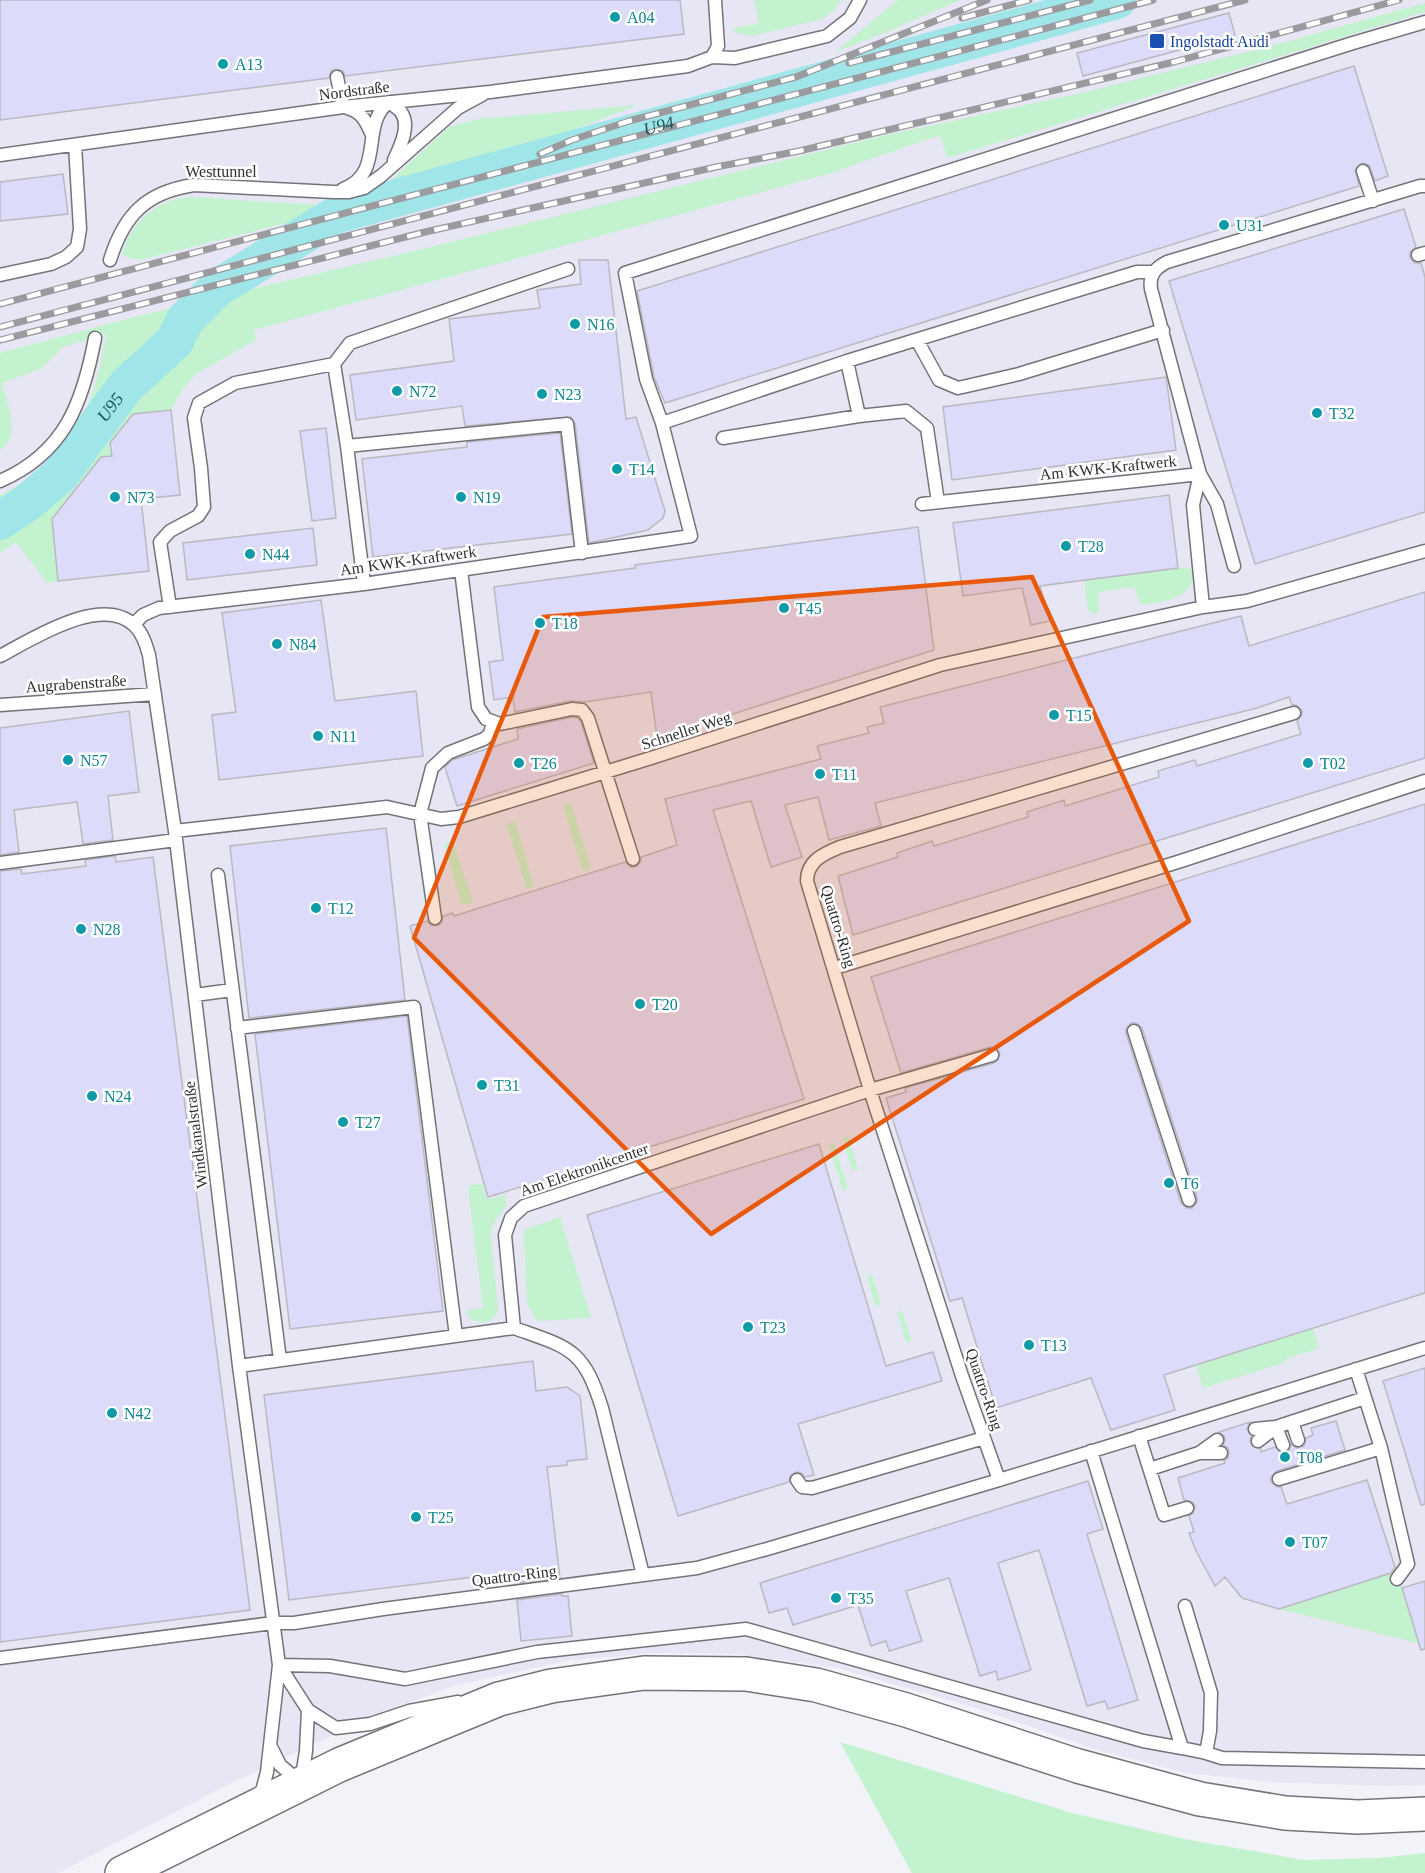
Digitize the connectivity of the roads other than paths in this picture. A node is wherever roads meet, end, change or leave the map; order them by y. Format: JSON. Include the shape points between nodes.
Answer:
{"nodes":[{"id":1,"x":715,"y":0,"type":"edge"},
{"id":2,"x":860,"y":0,"type":"edge"},
{"id":3,"x":1425,"y":22,"type":"edge"},
{"id":4,"x":712,"y":57,"type":"junction"},
{"id":5,"x":337,"y":77,"type":"dead end"},
{"id":6,"x":490,"y":92,"type":"junction"},
{"id":7,"x":389,"y":102,"type":"junction"},
{"id":8,"x":343,"y":107,"type":"junction"},
{"id":9,"x":373,"y":137,"type":"junction"},
{"id":10,"x":75,"y":145,"type":"junction"},
{"id":11,"x":0,"y":155,"type":"edge"},
{"id":12,"x":391,"y":166,"type":"junction"},
{"id":13,"x":1363,"y":171,"type":"dead end"},
{"id":14,"x":1425,"y":186,"type":"edge"},
{"id":15,"x":333,"y":192,"type":"junction"},
{"id":16,"x":1373,"y":201,"type":"junction"},
{"id":17,"x":110,"y":260,"type":"dead end"},
{"id":18,"x":568,"y":269,"type":"dead end"},
{"id":19,"x":1152,"y":272,"type":"junction"},
{"id":20,"x":0,"y":275,"type":"edge"},
{"id":21,"x":1163,"y":330,"type":"junction"},
{"id":22,"x":95,"y":338,"type":"dead end"},
{"id":23,"x":917,"y":340,"type":"junction"},
{"id":24,"x":847,"y":361,"type":"junction"},
{"id":25,"x":334,"y":364,"type":"junction"},
{"id":26,"x":859,"y":416,"type":"junction"},
{"id":27,"x":662,"y":423,"type":"junction"},
{"id":28,"x":723,"y":438,"type":"dead end"},
{"id":29,"x":347,"y":446,"type":"junction"},
{"id":30,"x":1200,"y":474,"type":"junction"},
{"id":31,"x":0,"y":481,"type":"edge"},
{"id":32,"x":938,"y":502,"type":"junction"},
{"id":33,"x":922,"y":504,"type":"dead end"},
{"id":34,"x":1425,"y":551,"type":"edge"},
{"id":35,"x":582,"y":553,"type":"junction"},
{"id":36,"x":1234,"y":566,"type":"dead end"},
{"id":37,"x":461,"y":570,"type":"junction"},
{"id":38,"x":364,"y":584,"type":"junction"},
{"id":39,"x":170,"y":607,"type":"junction"},
{"id":40,"x":1203,"y":607,"type":"junction"},
{"id":41,"x":134,"y":624,"type":"junction"},
{"id":42,"x":0,"y":656,"type":"edge"},
{"id":43,"x":155,"y":694,"type":"junction"},
{"id":44,"x":0,"y":705,"type":"edge"},
{"id":45,"x":1294,"y":713,"type":"dead end"},
{"id":46,"x":493,"y":722,"type":"junction"},
{"id":47,"x":605,"y":773,"type":"junction"},
{"id":48,"x":1425,"y":781,"type":"edge"},
{"id":49,"x":420,"y":814,"type":"junction"},
{"id":50,"x":175,"y":835,"type":"junction"},
{"id":51,"x":633,"y":859,"type":"dead end"},
{"id":52,"x":0,"y":863,"type":"edge"},
{"id":53,"x":218,"y":875,"type":"dead end"},
{"id":54,"x":435,"y":918,"type":"dead end"},
{"id":55,"x":835,"y":968,"type":"junction"},
{"id":56,"x":232,"y":990,"type":"junction"},
{"id":57,"x":195,"y":995,"type":"junction"},
{"id":58,"x":237,"y":1028,"type":"junction"},
{"id":59,"x":1134,"y":1030,"type":"dead end"},
{"id":60,"x":992,"y":1055,"type":"dead end"},
{"id":61,"x":870,"y":1090,"type":"junction"},
{"id":62,"x":1189,"y":1200,"type":"dead end"},
{"id":63,"x":514,"y":1328,"type":"junction"},
{"id":64,"x":456,"y":1336,"type":"junction"},
{"id":65,"x":1425,"y":1348,"type":"edge"},
{"id":66,"x":280,"y":1360,"type":"junction"},
{"id":67,"x":239,"y":1366,"type":"junction"},
{"id":68,"x":1356,"y":1369,"type":"junction"},
{"id":69,"x":1365,"y":1398,"type":"junction"},
{"id":70,"x":1292,"y":1422,"type":"junction"},
{"id":71,"x":1276,"y":1427,"type":"junction"},
{"id":72,"x":1257,"y":1435,"type":"dead end"},
{"id":73,"x":1139,"y":1436,"type":"junction"},
{"id":74,"x":984,"y":1438,"type":"junction"},
{"id":75,"x":1217,"y":1440,"type":"dead end"},
{"id":76,"x":1298,"y":1440,"type":"dead end"},
{"id":77,"x":1282,"y":1445,"type":"dead end"},
{"id":78,"x":1381,"y":1448,"type":"junction"},
{"id":79,"x":1091,"y":1451,"type":"junction"},
{"id":80,"x":1199,"y":1453,"type":"junction"},
{"id":81,"x":1221,"y":1453,"type":"dead end"},
{"id":82,"x":1150,"y":1469,"type":"junction"},
{"id":83,"x":1279,"y":1479,"type":"dead end"},
{"id":84,"x":798,"y":1480,"type":"dead end"},
{"id":85,"x":999,"y":1480,"type":"junction"},
{"id":86,"x":1187,"y":1508,"type":"dead end"},
{"id":87,"x":644,"y":1575,"type":"junction"},
{"id":88,"x":1397,"y":1579,"type":"dead end"},
{"id":89,"x":1185,"y":1606,"type":"dead end"},
{"id":90,"x":273,"y":1623,"type":"junction"},
{"id":91,"x":0,"y":1658,"type":"edge"},
{"id":92,"x":279,"y":1665,"type":"junction"},
{"id":93,"x":499,"y":1699,"type":"junction"},
{"id":94,"x":308,"y":1710,"type":"junction"},
{"id":95,"x":269,"y":1744,"type":"junction"},
{"id":96,"x":1182,"y":1748,"type":"junction"},
{"id":97,"x":1206,"y":1753,"type":"junction"},
{"id":98,"x":1425,"y":1762,"type":"edge"},
{"id":99,"x":300,"y":1783,"type":"junction"},
{"id":100,"x":258,"y":1804,"type":"junction"},
{"id":101,"x":1425,"y":1814,"type":"edge"},
{"id":102,"x":122,"y":1873,"type":"edge"}],
"edges":[{"from":1,"to":4,"type":"lane","via":[[718,46]]},
{"from":2,"to":4,"type":"lane","name":"Nordstraße","via":[[850,18],[827,36],[735,58]]},
{"from":3,"to":27,"type":"lane","via":[[625,273],[646,379]]},
{"from":4,"to":6,"type":"lane","name":"Nordstraße","via":[[688,66]]},
{"from":5,"to":8,"type":"lane"},
{"from":6,"to":7,"type":"lane","name":"Nordstraße"},
{"from":6,"to":12,"type":"lane","name":"Westtunnel","via":[[458,108]]},
{"from":7,"to":8,"type":"lane","name":"Nordstraße"},
{"from":7,"to":9,"type":"lane","via":[[375,119]]},
{"from":7,"to":12,"type":"lane","via":[[401,112],[405,123],[401,146]]},
{"from":8,"to":9,"type":"lane","via":[[356,111]]},
{"from":8,"to":10,"type":"lane","name":"Nordstraße"},
{"from":9,"to":15,"type":"lane","via":[[370,161],[361,176],[351,186]]},
{"from":10,"to":11,"type":"lane","name":"Nordstraße"},
{"from":10,"to":20,"type":"lane","via":[[80,229],[76,247],[51,264]]},
{"from":12,"to":15,"type":"lane","name":"Westtunnel","via":[[364,188]]},
{"from":13,"to":16,"type":"lane"},
{"from":14,"to":16,"type":"lane"},
{"from":15,"to":17,"type":"lane","name":"Westtunnel","via":[[179,187],[155,196],[133,213]]},
{"from":16,"to":19,"type":"lane","via":[[1167,262]]},
{"from":18,"to":25,"type":"lane","via":[[350,343]]},
{"from":19,"to":21,"type":"lane","via":[[1151,289]]},
{"from":19,"to":23,"type":"lane","via":[[1137,272]]},
{"from":21,"to":23,"type":"lane","via":[[1019,374],[958,388],[939,380]]},
{"from":21,"to":30,"type":"lane"},
{"from":22,"to":31,"type":"lane","via":[[89,372],[66,428],[41,455]]},
{"from":23,"to":24,"type":"lane"},
{"from":24,"to":26,"type":"lane"},
{"from":24,"to":27,"type":"lane"},
{"from":25,"to":29,"type":"lane"},
{"from":25,"to":39,"type":"lane","via":[[235,383],[199,403],[194,418],[204,507],[198,516],[170,531],[160,542]]},
{"from":26,"to":28,"type":"lane"},
{"from":26,"to":32,"type":"lane","via":[[906,411],[927,428]]},
{"from":27,"to":35,"type":"lane","name":"Am KWK-Kraftwerk","via":[[691,536]]},
{"from":29,"to":35,"type":"lane","via":[[567,424]]},
{"from":29,"to":38,"type":"lane"},
{"from":30,"to":32,"type":"lane","name":"Am KWK-Kraftwerk"},
{"from":30,"to":36,"type":"lane","via":[[1217,504]]},
{"from":30,"to":40,"type":"lane","name":"Am KWK-Kraftwerk","via":[[1193,505]]},
{"from":32,"to":33,"type":"lane","name":"Am KWK-Kraftwerk"},
{"from":34,"to":40,"type":"lane","name":"Schneller Weg","via":[[1247,602]]},
{"from":35,"to":37,"type":"lane","name":"Am KWK-Kraftwerk"},
{"from":37,"to":38,"type":"lane","name":"Am KWK-Kraftwerk"},
{"from":37,"to":46,"type":"lane","via":[[478,707]]},
{"from":38,"to":39,"type":"lane","name":"Am KWK-Kraftwerk"},
{"from":39,"to":41,"type":"lane","name":"Am KWK-Kraftwerk","via":[[143,615]]},
{"from":40,"to":47,"type":"lane","name":"Schneller Weg","via":[[940,665]]},
{"from":41,"to":42,"type":"lane","via":[[113,615],[87,616],[65,622]]},
{"from":41,"to":43,"type":"lane","name":"Windkanalstraße","via":[[149,655]]},
{"from":43,"to":44,"type":"lane","name":"Augrabenstraße"},
{"from":43,"to":50,"type":"lane","name":"Windkanalstraße"},
{"from":45,"to":55,"type":"lane","name":"Quattro-Ring","via":[[825,853],[809,868],[807,882]]},
{"from":46,"to":47,"type":"lane","via":[[582,710]]},
{"from":46,"to":49,"type":"lane","via":[[484,739],[448,753],[432,768]]},
{"from":47,"to":49,"type":"lane","name":"Schneller Weg","via":[[459,817],[441,819]]},
{"from":47,"to":51,"type":"lane"},
{"from":48,"to":55,"type":"lane"},
{"from":49,"to":50,"type":"lane","name":"Schneller Weg","via":[[387,807]]},
{"from":49,"to":54,"type":"lane"},
{"from":50,"to":52,"type":"lane","name":"Schneller Weg"},
{"from":50,"to":57,"type":"lane","name":"Windkanalstraße"},
{"from":53,"to":56,"type":"lane"},
{"from":55,"to":61,"type":"lane","name":"Quattro-Ring"},
{"from":56,"to":57,"type":"lane"},
{"from":56,"to":58,"type":"lane"},
{"from":57,"to":67,"type":"lane","name":"Windkanalstraße"},
{"from":58,"to":64,"type":"lane","via":[[414,1006]]},
{"from":58,"to":66,"type":"lane"},
{"from":59,"to":62,"type":"lane"},
{"from":60,"to":61,"type":"lane","name":"Am Elektronikcenter"},
{"from":61,"to":63,"type":"lane","name":"Am Elektronikcenter","via":[[719,1133],[517,1210],[505,1235]]},
{"from":61,"to":74,"type":"lane","name":"Quattro-Ring","via":[[941,1293]]},
{"from":63,"to":64,"type":"lane"},
{"from":63,"to":87,"type":"lane","via":[[569,1349],[595,1384]]},
{"from":64,"to":66,"type":"lane"},
{"from":65,"to":68,"type":"lane","name":"Quattro-Ring"},
{"from":66,"to":67,"type":"lane"},
{"from":67,"to":90,"type":"lane","name":"Windkanalstraße"},
{"from":68,"to":69,"type":"lane"},
{"from":68,"to":73,"type":"lane","name":"Quattro-Ring"},
{"from":69,"to":70,"type":"lane"},
{"from":69,"to":78,"type":"lane"},
{"from":70,"to":71,"type":"lane"},
{"from":70,"to":76,"type":"lane"},
{"from":71,"to":72,"type":"lane"},
{"from":71,"to":77,"type":"lane"},
{"from":73,"to":79,"type":"lane","name":"Quattro-Ring"},
{"from":73,"to":82,"type":"lane"},
{"from":74,"to":84,"type":"lane","via":[[812,1488],[802,1487]]},
{"from":74,"to":85,"type":"lane","name":"Quattro-Ring"},
{"from":75,"to":80,"type":"lane"},
{"from":78,"to":83,"type":"lane"},
{"from":78,"to":88,"type":"lane","via":[[1408,1564]]},
{"from":79,"to":85,"type":"lane","name":"Quattro-Ring"},
{"from":79,"to":96,"type":"lane"},
{"from":80,"to":81,"type":"lane"},
{"from":80,"to":82,"type":"lane"},
{"from":82,"to":86,"type":"lane","via":[[1164,1515]]},
{"from":85,"to":87,"type":"lane","name":"Quattro-Ring","via":[[697,1568]]},
{"from":87,"to":90,"type":"lane","name":"Quattro-Ring"},
{"from":89,"to":97,"type":"lane","via":[[1211,1693]]},
{"from":90,"to":91,"type":"lane","name":"Quattro-Ring"},
{"from":90,"to":92,"type":"lane","name":"Windkanalstraße"},
{"from":92,"to":94,"type":"lane"},
{"from":92,"to":95,"type":"lane"},
{"from":92,"to":96,"type":"lane","via":[[330,1666],[405,1679],[537,1652],[746,1629],[1143,1741]]},
{"from":93,"to":94,"type":"lane","via":[[437,1705],[353,1728],[336,1728]]},
{"from":93,"to":99,"type":"main road"},
{"from":93,"to":101,"type":"main road","via":[[550,1686],[644,1673],[746,1674],[816,1685],[1078,1766],[1200,1799],[1285,1813],[1358,1817]]},
{"from":94,"to":99,"type":"lane"},
{"from":95,"to":99,"type":"lane","via":[[280,1765]]},
{"from":95,"to":100,"type":"lane","via":[[264,1790]]},
{"from":96,"to":97,"type":"lane"},
{"from":97,"to":98,"type":"lane","via":[[1222,1758]]},
{"from":99,"to":100,"type":"main road"},
{"from":100,"to":102,"type":"main road"}]}
